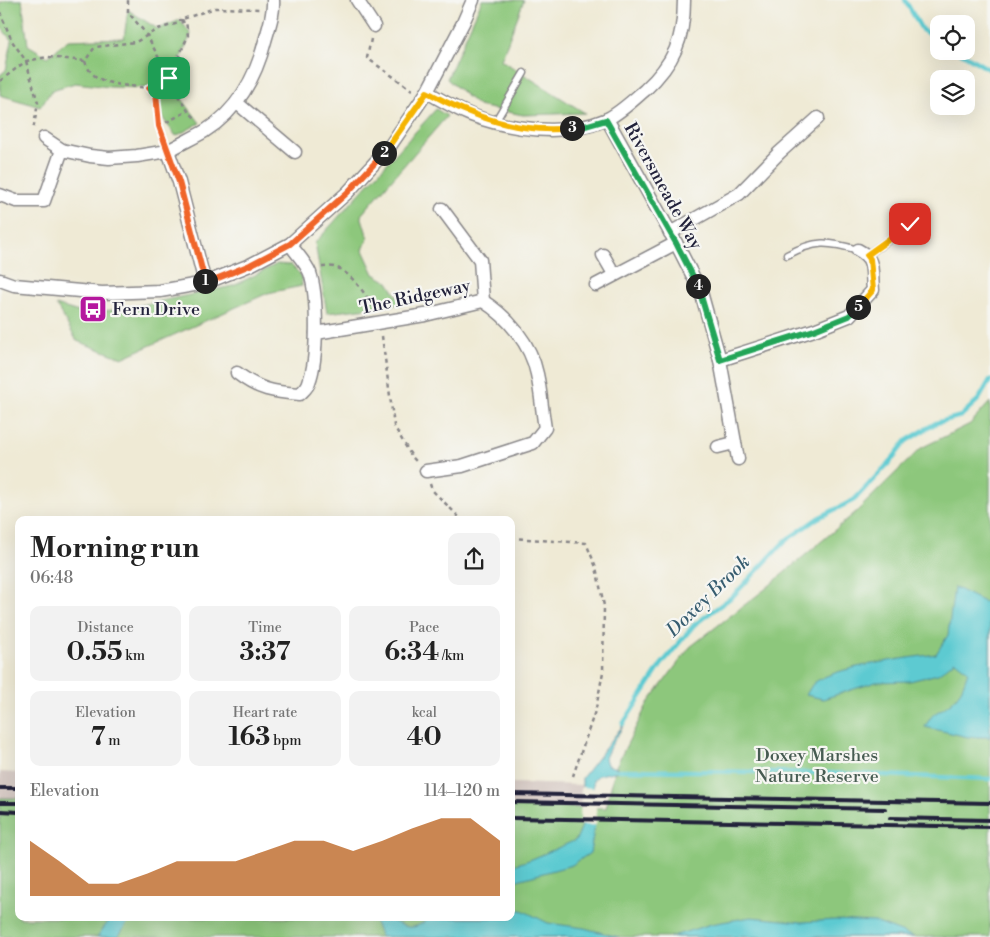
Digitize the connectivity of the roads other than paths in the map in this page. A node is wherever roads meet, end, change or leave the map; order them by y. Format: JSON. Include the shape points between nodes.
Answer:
{"nodes":[{"id":1,"x":357,"y":0,"type":"edge"},
{"id":2,"x":473,"y":0,"type":"edge"},
{"id":3,"x":684,"y":0,"type":"edge"},
{"id":4,"x":273,"y":5,"type":"edge"},
{"id":5,"x":374,"y":26,"type":"road end"},
{"id":6,"x":524,"y":73,"type":"dead end"},
{"id":7,"x":427,"y":92,"type":"junction"},
{"id":8,"x":237,"y":102,"type":"junction"},
{"id":9,"x":818,"y":118,"type":"dead end"},
{"id":10,"x":606,"y":120,"type":"junction"},
{"id":11,"x":495,"y":122,"type":"junction"},
{"id":12,"x":44,"y":138,"type":"road end"},
{"id":13,"x":62,"y":150,"type":"junction"},
{"id":14,"x":168,"y":151,"type":"junction"},
{"id":15,"x":295,"y":152,"type":"dead end"},
{"id":16,"x":0,"y":194,"type":"edge"},
{"id":17,"x":442,"y":209,"type":"dead end"},
{"id":18,"x":910,"y":224,"type":"dead end"},
{"id":19,"x":673,"y":238,"type":"junction"},
{"id":20,"x":290,"y":244,"type":"junction"},
{"id":21,"x":603,"y":255,"type":"dead end"},
{"id":22,"x":786,"y":255,"type":"dead end"},
{"id":23,"x":865,"y":255,"type":"junction"},
{"id":24,"x":614,"y":274,"type":"junction"},
{"id":25,"x":0,"y":280,"type":"edge"},
{"id":26,"x":206,"y":283,"type":"junction"},
{"id":27,"x":596,"y":285,"type":"dead end"},
{"id":28,"x":483,"y":301,"type":"junction"},
{"id":29,"x":316,"y":333,"type":"junction"},
{"id":30,"x":720,"y":360,"type":"junction"},
{"id":31,"x":236,"y":373,"type":"dead end"},
{"id":32,"x":734,"y":442,"type":"junction"},
{"id":33,"x":718,"y":447,"type":"dead end"},
{"id":34,"x":738,"y":458,"type":"dead end"},
{"id":35,"x":426,"y":472,"type":"road end"}],
"edges":[{"from":1,"to":5,"type":"street"},
{"from":2,"to":7,"type":"street"},
{"from":3,"to":10,"type":"street","via":[[684,22],[675,55],[653,82]]},
{"from":4,"to":8,"type":"street","via":[[259,62]]},
{"from":6,"to":11,"type":"lane"},
{"from":7,"to":11,"type":"street","via":[[470,114]]},
{"from":7,"to":20,"type":"street","via":[[390,146],[348,192]]},
{"from":8,"to":14,"type":"street","via":[[206,130]]},
{"from":8,"to":15,"type":"street"},
{"from":9,"to":19,"type":"street","via":[[739,194]]},
{"from":10,"to":11,"type":"street","via":[[558,129]]},
{"from":10,"to":19,"type":"street","name":"Riversmeade Way"},
{"from":12,"to":13,"type":"street"},
{"from":13,"to":14,"type":"street","via":[[109,158]]},
{"from":13,"to":16,"type":"street","via":[[44,201],[16,201]]},
{"from":14,"to":26,"type":"street"},
{"from":17,"to":28,"type":"street","via":[[480,260]]},
{"from":18,"to":23,"type":"lane"},
{"from":19,"to":24,"type":"street"},
{"from":19,"to":30,"type":"street","name":"Riversmeade Way","via":[[701,292]]},
{"from":20,"to":26,"type":"street"},
{"from":20,"to":29,"type":"street","via":[[309,271]]},
{"from":21,"to":24,"type":"street"},
{"from":22,"to":23,"type":"lane","via":[[823,242]]},
{"from":23,"to":30,"type":"street","via":[[873,290],[849,316]]},
{"from":24,"to":27,"type":"street"},
{"from":25,"to":26,"type":"street","via":[[102,293],[160,291]]},
{"from":28,"to":29,"type":"street","name":"The Ridgeway","via":[[425,316]]},
{"from":28,"to":35,"type":"street","name":"The Ridgeway","via":[[496,310],[524,341],[537,374],[545,428],[533,443],[462,466]]},
{"from":29,"to":31,"type":"street","via":[[309,384],[300,394],[272,392]]},
{"from":30,"to":32,"type":"street","name":"Riversmeade Way"},
{"from":32,"to":33,"type":"street"},
{"from":32,"to":34,"type":"street","name":"Riversmeade Way"}]}
